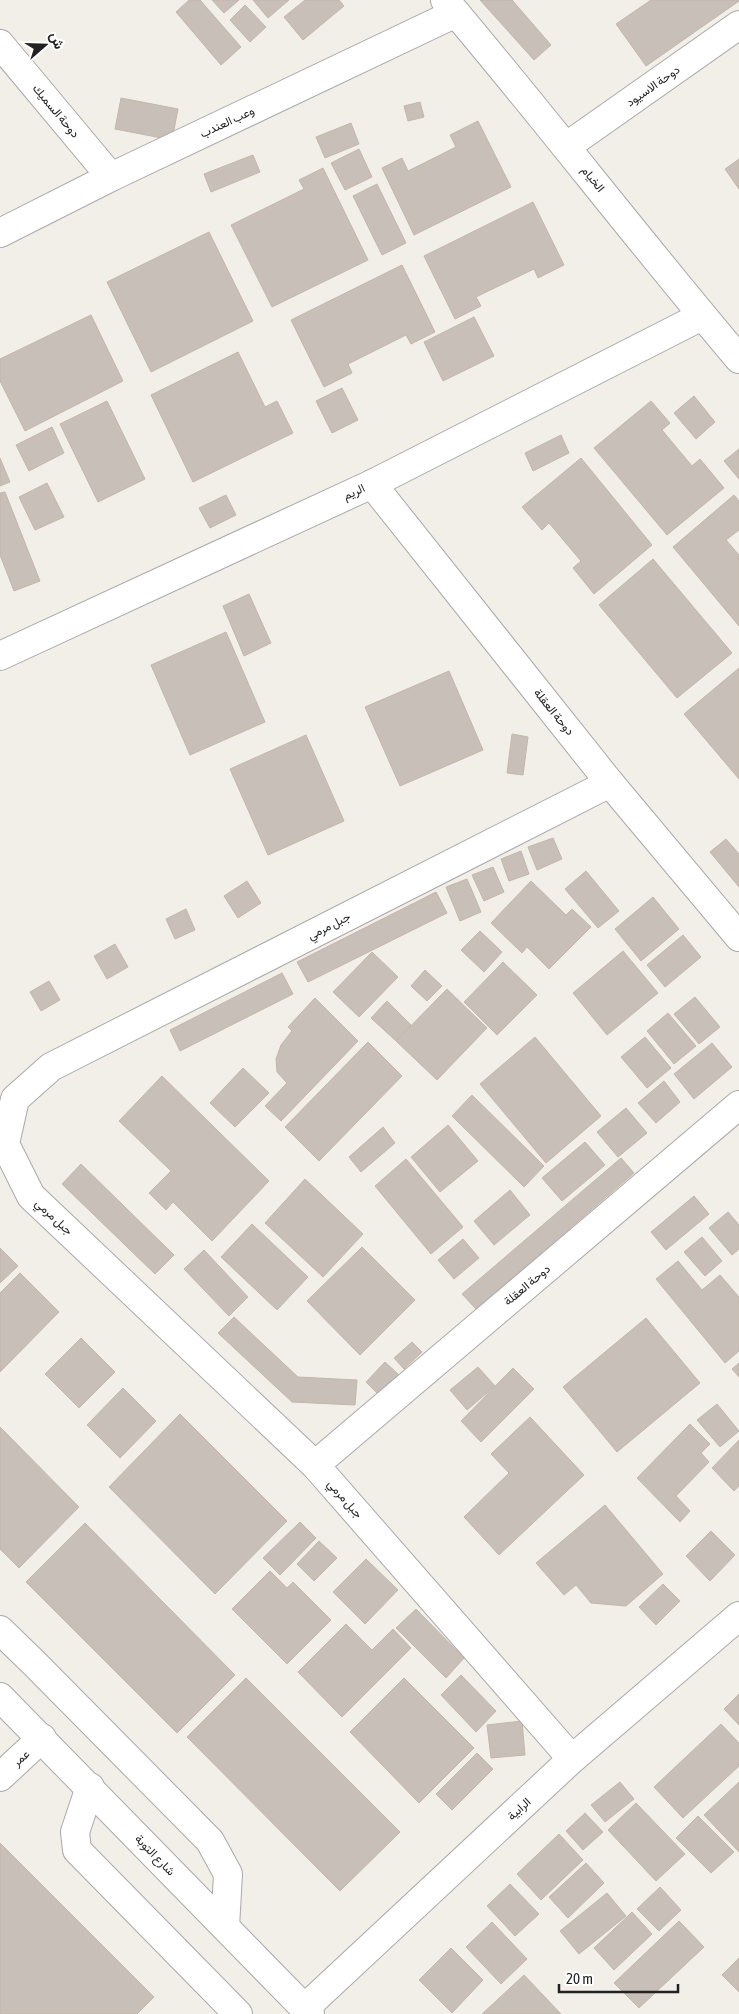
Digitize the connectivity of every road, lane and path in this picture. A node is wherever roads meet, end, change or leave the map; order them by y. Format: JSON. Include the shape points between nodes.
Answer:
{"nodes":[{"id":1,"x":450,"y":6,"type":"edge"},
{"id":2,"x":739,"y":25,"type":"edge"},
{"id":3,"x":0,"y":44,"type":"edge"},
{"id":4,"x":567,"y":146,"type":"junction"},
{"id":5,"x":111,"y":177,"type":"junction"},
{"id":6,"x":0,"y":233,"type":"edge"},
{"id":7,"x":702,"y":316,"type":"junction"},
{"id":8,"x":739,"y":359,"type":"edge"},
{"id":9,"x":372,"y":484,"type":"junction"},
{"id":10,"x":0,"y":656,"type":"edge"},
{"id":11,"x":610,"y":783,"type":"junction"},
{"id":12,"x":739,"y":937,"type":"edge"},
{"id":13,"x":739,"y":1105,"type":"edge"},
{"id":14,"x":315,"y":1465,"type":"junction"},
{"id":15,"x":739,"y":1616,"type":"edge"},
{"id":16,"x":0,"y":1630,"type":"edge"},
{"id":17,"x":0,"y":1697,"type":"edge"},
{"id":18,"x":42,"y":1738,"type":"junction"},
{"id":19,"x":572,"y":1759,"type":"junction"},
{"id":20,"x":0,"y":1777,"type":"edge"},
{"id":21,"x":90,"y":1788,"type":"junction"},
{"id":22,"x":225,"y":1927,"type":"junction"},
{"id":23,"x":308,"y":2011,"type":"edge"},
{"id":24,"x":238,"y":2014,"type":"edge"}],
"edges":[{"from":1,"to":4,"type":"street","name":"الخيام"},
{"from":1,"to":5,"type":"street","name":"وعب العندب"},
{"from":2,"to":4,"type":"street","name":"دوحة الاسيود"},
{"from":3,"to":5,"type":"street","name":"دوحة السميك"},
{"from":4,"to":7,"type":"street","name":"الخيام"},
{"from":5,"to":6,"type":"street","name":"وعب العندب"},
{"from":7,"to":8,"type":"street","name":"الخيام"},
{"from":7,"to":9,"type":"street","name":"الريم"},
{"from":9,"to":10,"type":"street","name":"الريم"},
{"from":9,"to":11,"type":"street","name":"دوحة العقلة"},
{"from":11,"to":12,"type":"street","name":"دوحة العقلة"},
{"from":11,"to":14,"type":"street","name":"جبل مرمي","via":[[51,1067],[15,1099],[6,1144],[31,1196]]},
{"from":13,"to":14,"type":"street","name":"دوحة العقلة"},
{"from":14,"to":19,"type":"street","name":"جبل مرمي"},
{"from":15,"to":19,"type":"street","name":"الرابية"},
{"from":16,"to":22,"type":"street","via":[[210,1841],[228,1874]]},
{"from":17,"to":18,"type":"street","name":"شارع التوبة"},
{"from":18,"to":20,"type":"street","name":"عمر"},
{"from":18,"to":21,"type":"street","name":"شارع التوبة"},
{"from":19,"to":23,"type":"street","name":"الرابية"},
{"from":21,"to":22,"type":"street","name":"شارع التوبة"},
{"from":21,"to":24,"type":"street","via":[[75,1832],[77,1850]]},
{"from":22,"to":23,"type":"street","name":"شارع التوبة"}]}
